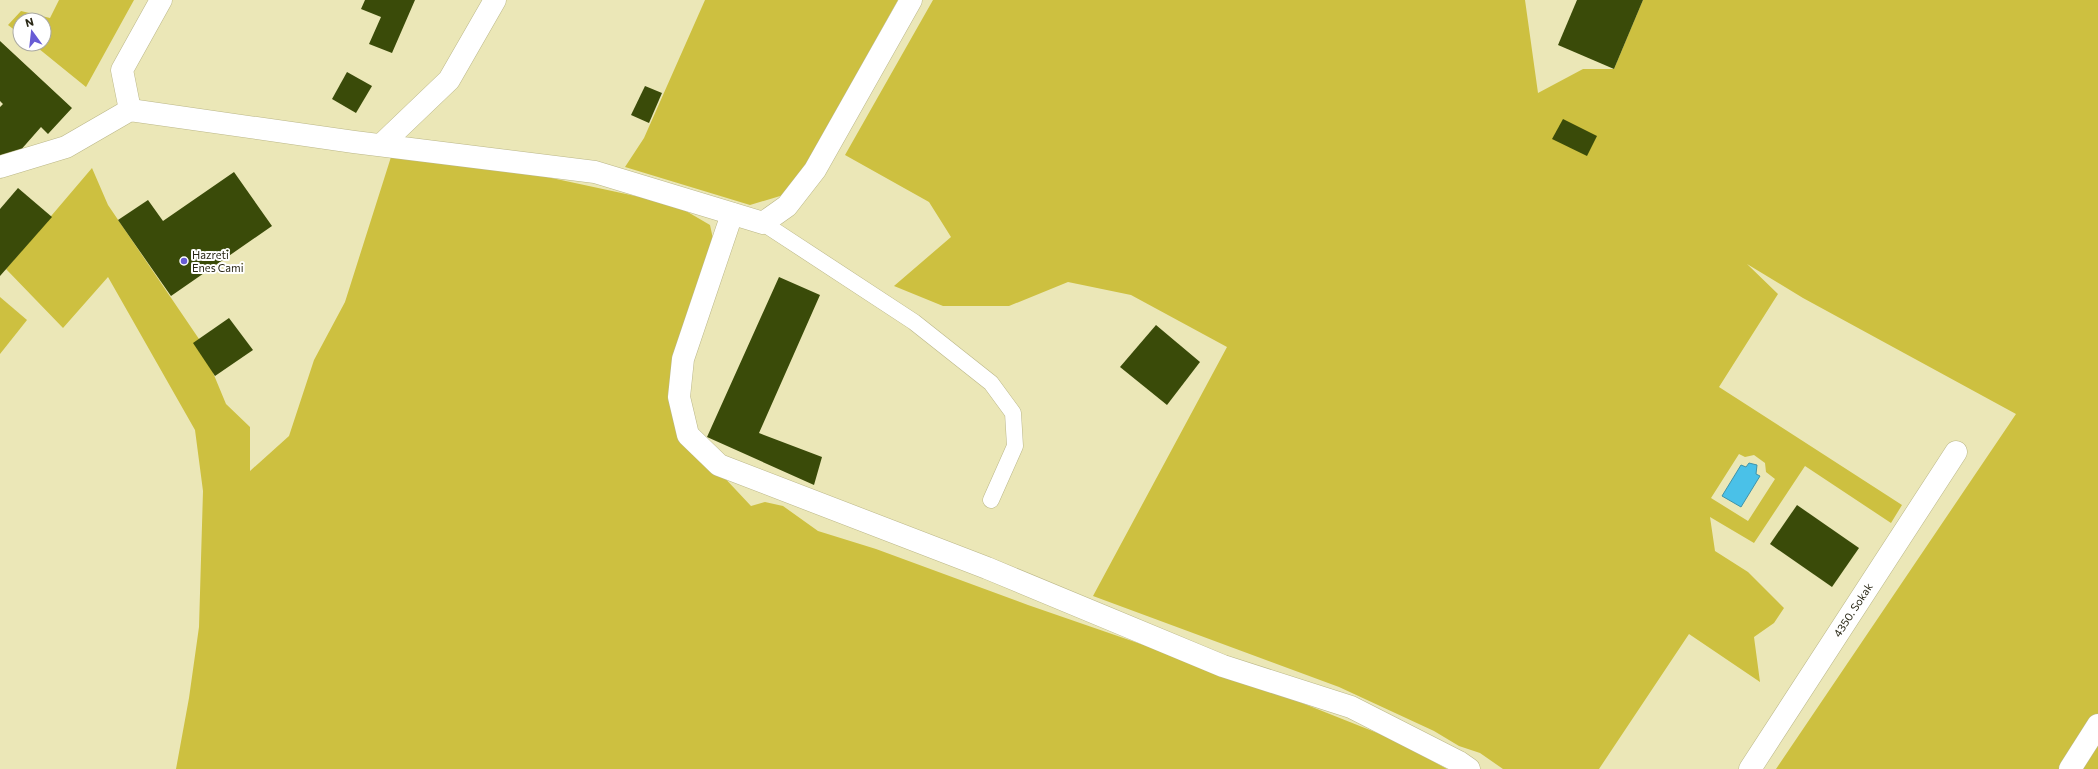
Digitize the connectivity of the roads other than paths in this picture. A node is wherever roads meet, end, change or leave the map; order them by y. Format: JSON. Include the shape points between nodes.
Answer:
{"nodes":[{"id":1,"x":161,"y":0,"type":"edge"},
{"id":2,"x":495,"y":0,"type":"edge"},
{"id":3,"x":910,"y":0,"type":"edge"},
{"id":4,"x":130,"y":110,"type":"junction"},
{"id":5,"x":381,"y":145,"type":"junction"},
{"id":6,"x":0,"y":167,"type":"edge"},
{"id":7,"x":732,"y":214,"type":"junction"},
{"id":8,"x":763,"y":223,"type":"junction"},
{"id":9,"x":1956,"y":452,"type":"dead end"},
{"id":10,"x":991,"y":500,"type":"dead end"},
{"id":11,"x":2098,"y":725,"type":"edge"},
{"id":12,"x":1469,"y":769,"type":"edge"},
{"id":13,"x":1750,"y":769,"type":"edge"},
{"id":14,"x":2070,"y":769,"type":"edge"}],
"edges":[{"from":1,"to":4,"type":"street","via":[[122,70]]},
{"from":2,"to":5,"type":"street","via":[[449,80]]},
{"from":3,"to":8,"type":"street","via":[[815,170],[787,206]]},
{"from":4,"to":5,"type":"street"},
{"from":4,"to":6,"type":"street","via":[[66,148]]},
{"from":5,"to":7,"type":"street","via":[[595,172]]},
{"from":7,"to":8,"type":"street"},
{"from":7,"to":12,"type":"street","via":[[683,359],[680,397],[688,435],[719,465],[987,568],[1223,666],[1351,707]]},
{"from":8,"to":10,"type":"lane","via":[[805,253],[914,322],[991,383],[1013,413],[1015,446]]},
{"from":9,"to":13,"type":"street","name":"4350. Sokak"},
{"from":11,"to":14,"type":"street"}]}
